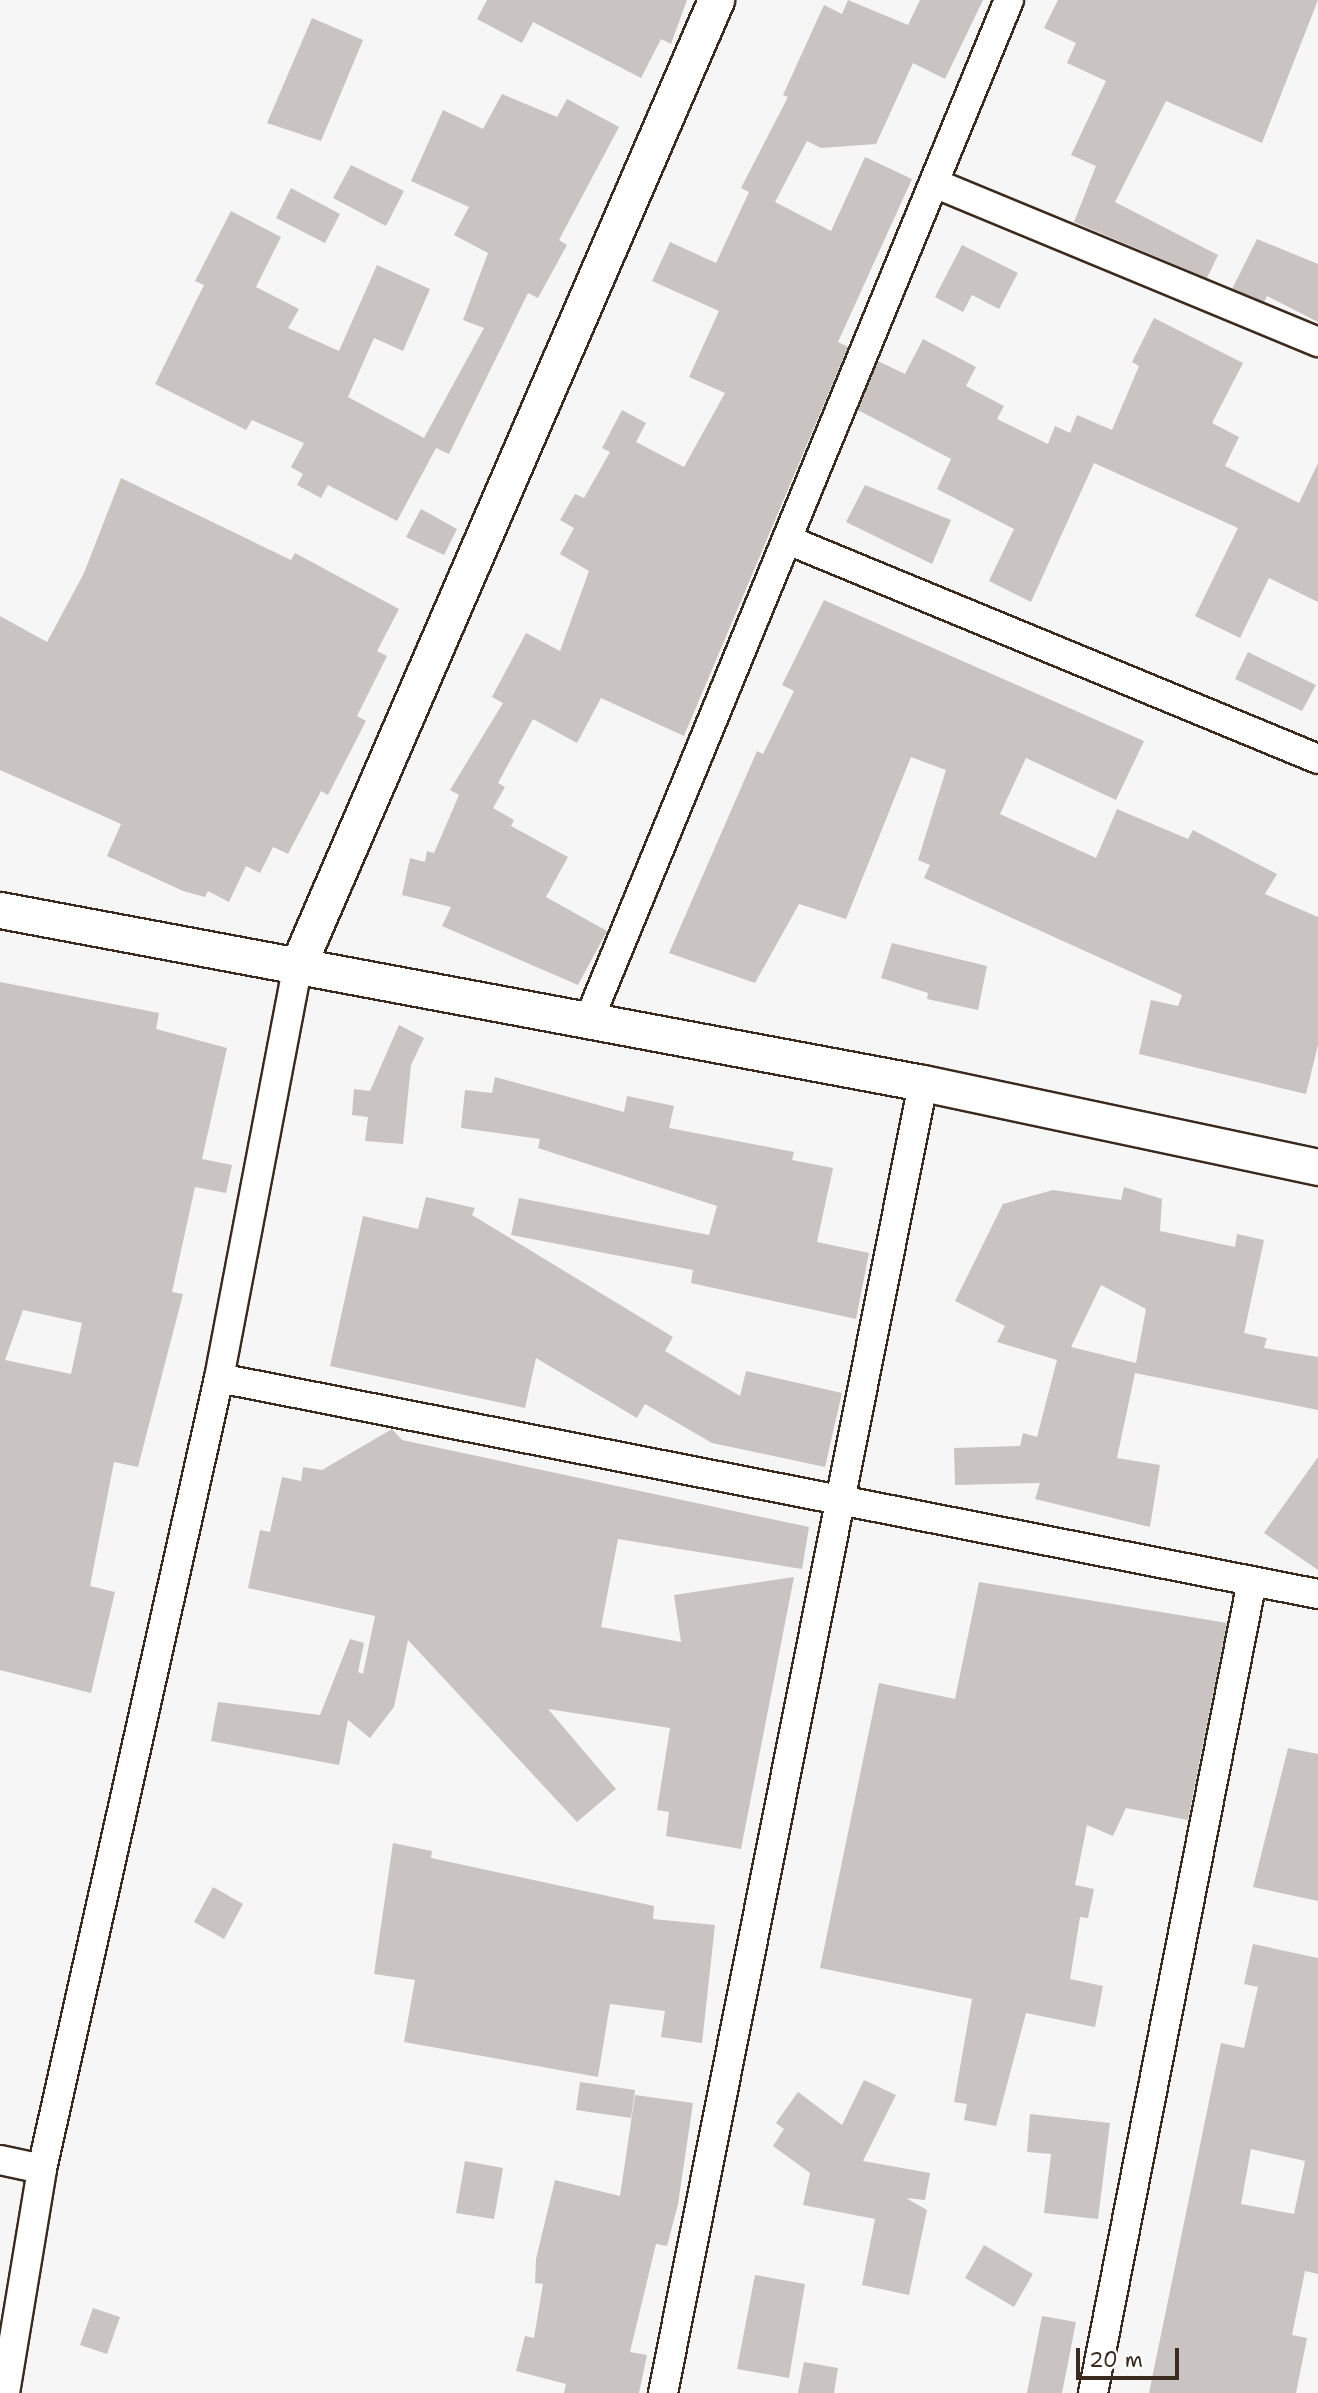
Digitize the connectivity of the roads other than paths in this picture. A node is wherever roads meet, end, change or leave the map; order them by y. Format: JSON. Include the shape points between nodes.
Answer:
{"nodes":[{"id":1,"x":716,"y":0,"type":"edge"},
{"id":2,"x":1009,"y":0,"type":"edge"},
{"id":3,"x":933,"y":183,"type":"junction"},
{"id":4,"x":1318,"y":342,"type":"edge"},
{"id":5,"x":788,"y":540,"type":"junction"},
{"id":6,"x":1318,"y":759,"type":"edge"},
{"id":7,"x":0,"y":910,"type":"edge"},
{"id":8,"x":298,"y":965,"type":"junction"},
{"id":9,"x":588,"y":1022,"type":"junction"},
{"id":10,"x":923,"y":1083,"type":"junction"},
{"id":11,"x":1318,"y":1167,"type":"edge"},
{"id":12,"x":219,"y":1378,"type":"junction"},
{"id":13,"x":843,"y":1501,"type":"junction"},
{"id":14,"x":1252,"y":1581,"type":"junction"},
{"id":15,"x":1318,"y":1594,"type":"edge"},
{"id":16,"x":0,"y":2160,"type":"edge"},
{"id":17,"x":42,"y":2169,"type":"junction"},
{"id":18,"x":5,"y":2393,"type":"edge"},
{"id":19,"x":663,"y":2393,"type":"edge"},
{"id":20,"x":1093,"y":2393,"type":"edge"}],
"edges":[{"from":1,"to":8,"type":"street"},
{"from":2,"to":3,"type":"street"},
{"from":3,"to":4,"type":"street"},
{"from":3,"to":5,"type":"street"},
{"from":5,"to":6,"type":"street"},
{"from":5,"to":9,"type":"street"},
{"from":7,"to":8,"type":"street"},
{"from":8,"to":9,"type":"street"},
{"from":8,"to":12,"type":"street"},
{"from":9,"to":10,"type":"street"},
{"from":10,"to":11,"type":"street"},
{"from":10,"to":13,"type":"street"},
{"from":12,"to":13,"type":"street"},
{"from":12,"to":17,"type":"street"},
{"from":13,"to":14,"type":"street"},
{"from":13,"to":19,"type":"street"},
{"from":14,"to":15,"type":"street"},
{"from":14,"to":20,"type":"street"},
{"from":16,"to":17,"type":"street"},
{"from":17,"to":18,"type":"street"}]}
